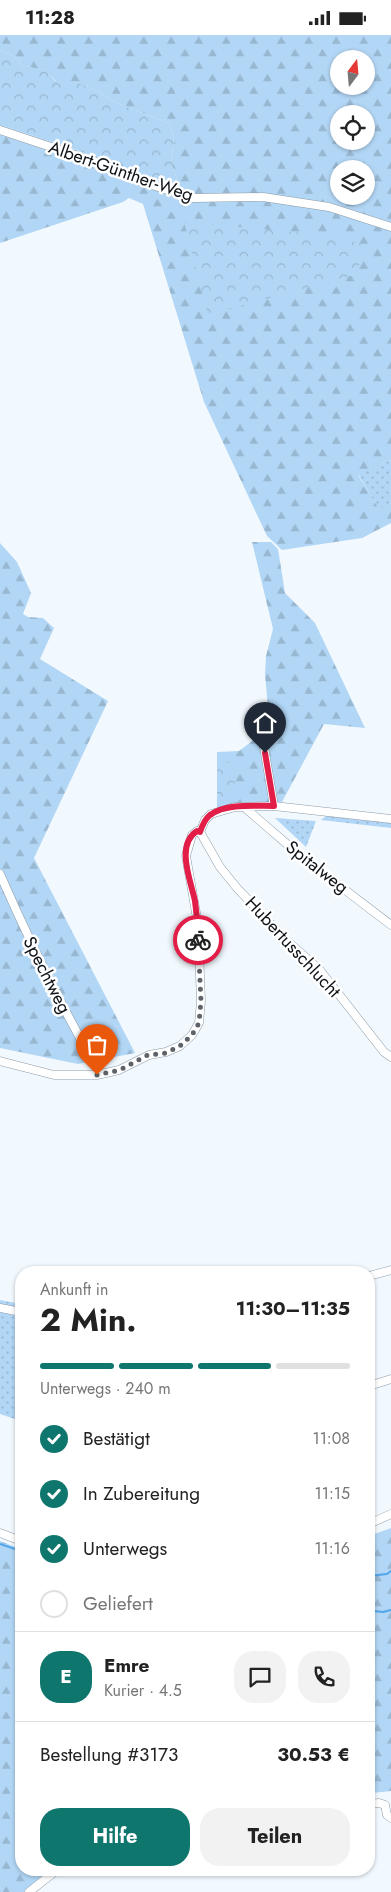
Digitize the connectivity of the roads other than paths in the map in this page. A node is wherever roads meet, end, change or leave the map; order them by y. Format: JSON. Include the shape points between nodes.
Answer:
{"nodes":[{"id":1,"x":0,"y":130,"type":"edge"},
{"id":2,"x":391,"y":227,"type":"edge"},
{"id":3,"x":262,"y":735,"type":"dead end"},
{"id":4,"x":274,"y":806,"type":"junction"},
{"id":5,"x":244,"y":807,"type":"junction"},
{"id":6,"x":391,"y":819,"type":"edge"},
{"id":7,"x":200,"y":832,"type":"junction"},
{"id":8,"x":0,"y":874,"type":"edge"},
{"id":9,"x":391,"y":925,"type":"edge"},
{"id":10,"x":391,"y":1057,"type":"edge"},
{"id":11,"x":0,"y":1061,"type":"edge"},
{"id":12,"x":100,"y":1074,"type":"junction"},
{"id":13,"x":391,"y":1270,"type":"edge"},
{"id":14,"x":375,"y":1274,"type":"edge"},
{"id":15,"x":0,"y":1308,"type":"edge"},
{"id":16,"x":15,"y":1311,"type":"edge"},
{"id":17,"x":391,"y":1379,"type":"edge"},
{"id":18,"x":375,"y":1384,"type":"edge"},
{"id":19,"x":391,"y":1514,"type":"edge"},
{"id":20,"x":375,"y":1521,"type":"edge"},
{"id":21,"x":0,"y":1533,"type":"edge"},
{"id":22,"x":15,"y":1539,"type":"edge"},
{"id":23,"x":388,"y":1802,"type":"edge"},
{"id":24,"x":375,"y":1803,"type":"edge"},
{"id":25,"x":391,"y":1818,"type":"edge"},
{"id":26,"x":49,"y":1876,"type":"edge"},
{"id":27,"x":29,"y":1892,"type":"edge"}],
"edges":[{"from":1,"to":2,"type":"street","name":"Albert-Günther-Weg","via":[[193,198],[263,197],[329,207]]},
{"from":3,"to":4,"type":"street"},
{"from":4,"to":5,"type":"street"},
{"from":4,"to":6,"type":"street"},
{"from":5,"to":7,"type":"street","via":[[211,814]]},
{"from":5,"to":9,"type":"street","name":"Spitalweg","via":[[302,857]]},
{"from":7,"to":10,"type":"street","name":"Hubertusschlucht","via":[[220,867],[237,888],[285,939],[319,969]]},
{"from":7,"to":12,"type":"street","via":[[192,835],[186,856],[198,924],[199,1023],[180,1046],[166,1053],[148,1055],[120,1070]]},
{"from":8,"to":12,"type":"street","name":"Spechtweg","via":[[30,942]]},
{"from":11,"to":12,"type":"street","via":[[54,1075]]},
{"from":13,"to":14,"type":"street"},
{"from":15,"to":16,"type":"street"},
{"from":17,"to":18,"type":"street"},
{"from":19,"to":20,"type":"street"},
{"from":21,"to":22,"type":"street"},
{"from":23,"to":24,"type":"street"},
{"from":23,"to":25,"type":"street","via":[[387,1815]]},
{"from":26,"to":27,"type":"street"}]}
